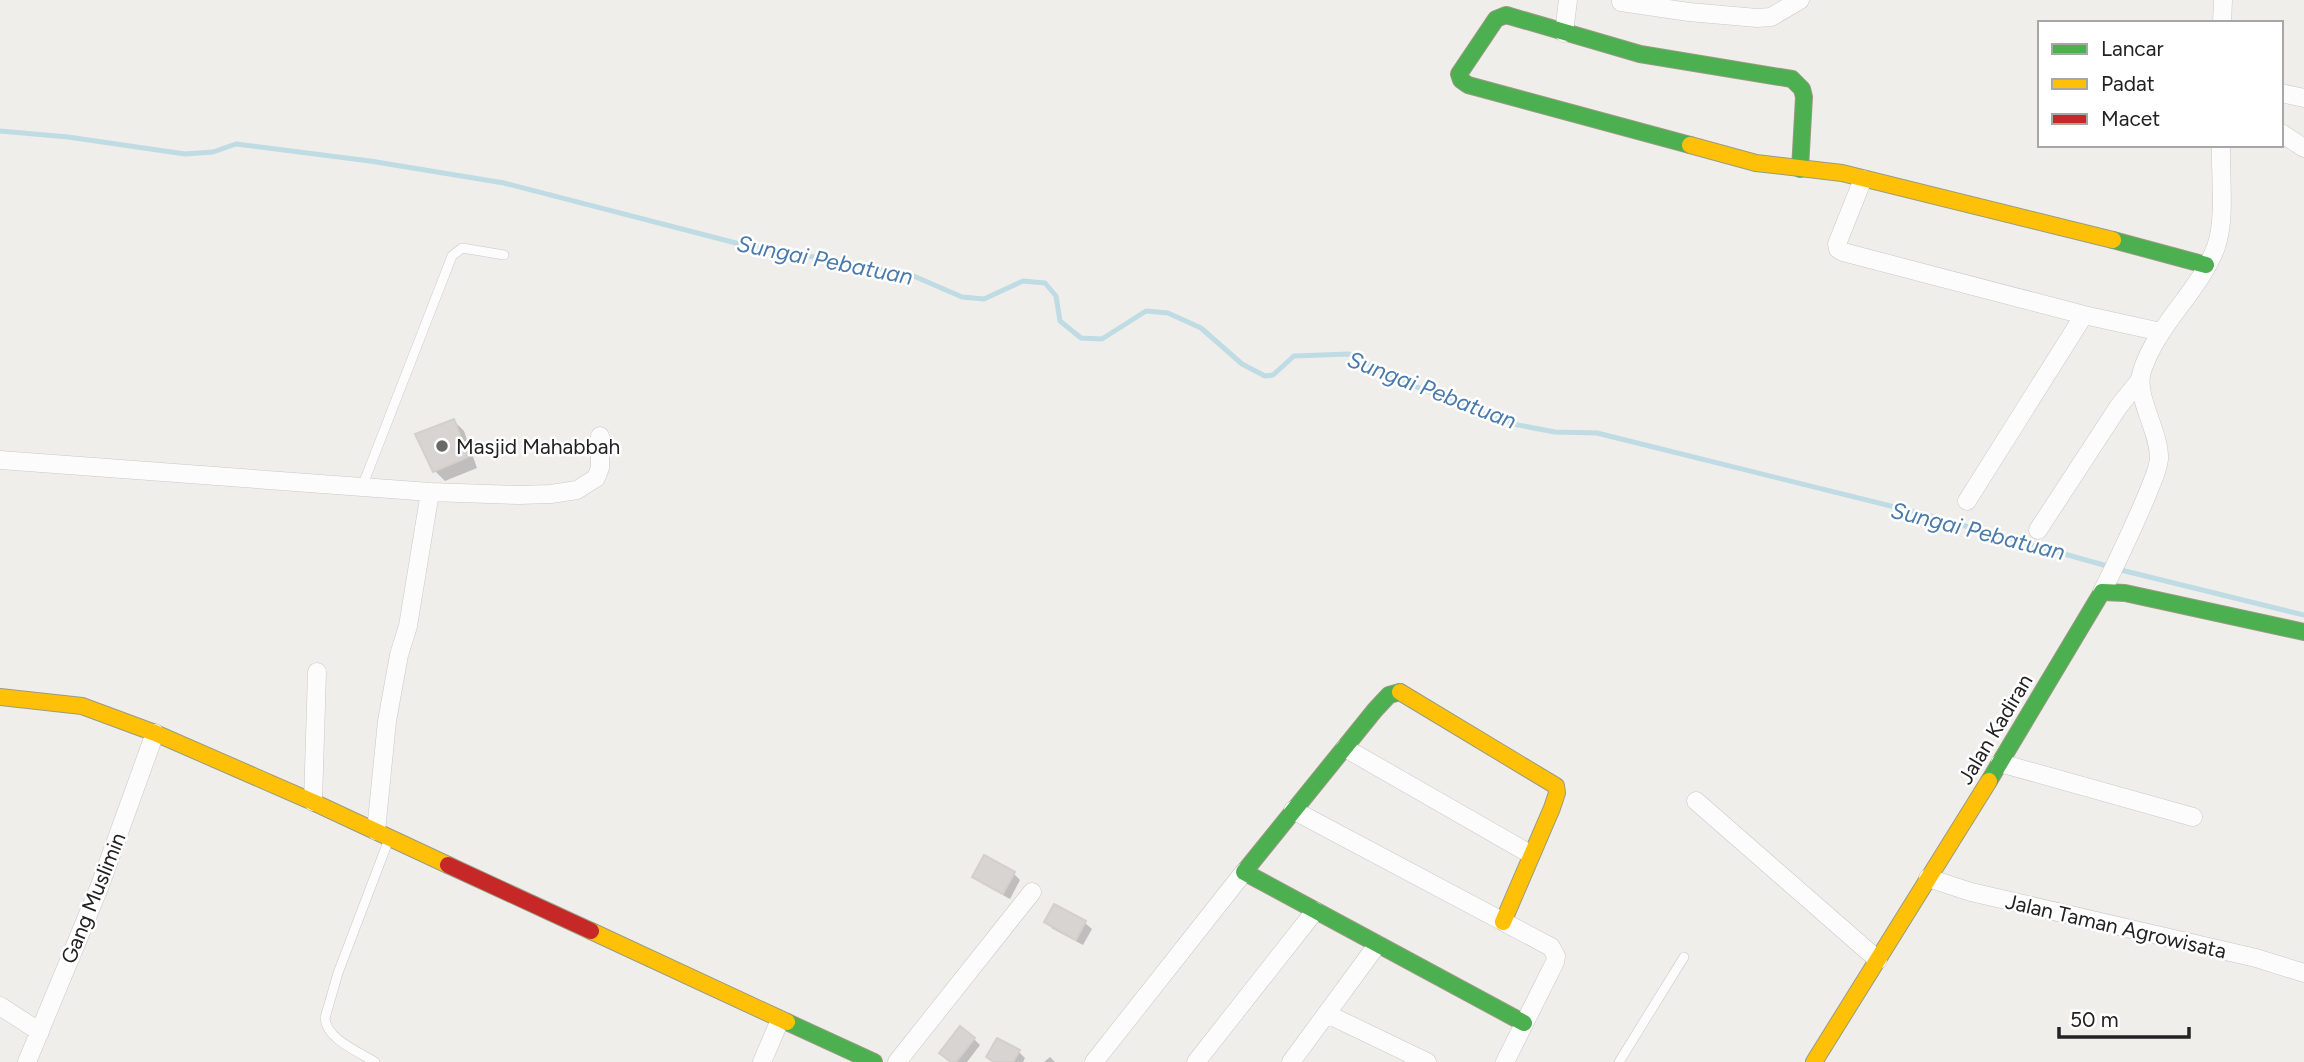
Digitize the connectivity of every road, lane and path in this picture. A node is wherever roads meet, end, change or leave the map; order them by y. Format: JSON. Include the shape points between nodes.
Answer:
{"nodes":[{"id":1,"x":1568,"y":0,"type":"edge"},
{"id":2,"x":1800,"y":0,"type":"edge"},
{"id":3,"x":2223,"y":0,"type":"edge"},
{"id":4,"x":1621,"y":2,"type":"dead end"},
{"id":5,"x":2221,"y":21,"type":"edge"},
{"id":6,"x":1564,"y":33,"type":"junction"},
{"id":7,"x":2283,"y":93,"type":"edge"},
{"id":8,"x":2304,"y":98,"type":"edge"},
{"id":9,"x":2283,"y":134,"type":"edge"},
{"id":10,"x":2221,"y":147,"type":"edge"},
{"id":11,"x":2304,"y":148,"type":"edge"},
{"id":12,"x":1800,"y":169,"type":"junction"},
{"id":13,"x":1863,"y":179,"type":"junction"},
{"id":14,"x":504,"y":255,"type":"dead end"},
{"id":15,"x":2206,"y":265,"type":"junction"},
{"id":16,"x":2084,"y":315,"type":"junction"},
{"id":17,"x":2161,"y":332,"type":"junction"},
{"id":18,"x":2140,"y":380,"type":"junction"},
{"id":19,"x":600,"y":436,"type":"dead end"},
{"id":20,"x":0,"y":460,"type":"edge"},
{"id":21,"x":362,"y":486,"type":"junction"},
{"id":22,"x":430,"y":492,"type":"junction"},
{"id":23,"x":1968,"y":501,"type":"dead end"},
{"id":24,"x":2038,"y":530,"type":"dead end"},
{"id":25,"x":2102,"y":592,"type":"junction"},
{"id":26,"x":2304,"y":632,"type":"edge"},
{"id":27,"x":317,"y":673,"type":"dead end"},
{"id":28,"x":0,"y":696,"type":"edge"},
{"id":29,"x":155,"y":733,"type":"junction"},
{"id":30,"x":1345,"y":748,"type":"junction"},
{"id":31,"x":2000,"y":763,"type":"junction"},
{"id":32,"x":1696,"y":801,"type":"dead end"},
{"id":33,"x":313,"y":802,"type":"junction"},
{"id":34,"x":1293,"y":810,"type":"junction"},
{"id":35,"x":2193,"y":817,"type":"dead end"},
{"id":36,"x":383,"y":834,"type":"junction"},
{"id":37,"x":1530,"y":854,"type":"junction"},
{"id":38,"x":1244,"y":872,"type":"junction"},
{"id":39,"x":1928,"y":878,"type":"junction"},
{"id":40,"x":1032,"y":892,"type":"dead end"},
{"id":41,"x":1315,"y":911,"type":"junction"},
{"id":42,"x":1503,"y":922,"type":"junction"},
{"id":43,"x":1377,"y":945,"type":"junction"},
{"id":44,"x":1684,"y":957,"type":"dead end"},
{"id":45,"x":1878,"y":960,"type":"junction"},
{"id":46,"x":2304,"y":973,"type":"edge"},
{"id":47,"x":0,"y":1006,"type":"edge"},
{"id":48,"x":1327,"y":1014,"type":"junction"},
{"id":49,"x":780,"y":1020,"type":"junction"},
{"id":50,"x":1524,"y":1023,"type":"junction"},
{"id":51,"x":40,"y":1032,"type":"junction"},
{"id":52,"x":27,"y":1062,"type":"edge"},
{"id":53,"x":375,"y":1062,"type":"edge"},
{"id":54,"x":762,"y":1062,"type":"edge"},
{"id":55,"x":874,"y":1062,"type":"edge"},
{"id":56,"x":897,"y":1062,"type":"edge"},
{"id":57,"x":1095,"y":1062,"type":"edge"},
{"id":58,"x":1196,"y":1062,"type":"edge"},
{"id":59,"x":1291,"y":1062,"type":"edge"},
{"id":60,"x":1427,"y":1062,"type":"edge"},
{"id":61,"x":1505,"y":1062,"type":"edge"},
{"id":62,"x":1619,"y":1062,"type":"edge"},
{"id":63,"x":1814,"y":1062,"type":"edge"}],
"edges":[{"from":1,"to":6,"type":"street"},
{"from":2,"to":4,"type":"street","via":[[1771,17],[1757,18]]},
{"from":3,"to":5,"type":"street"},
{"from":6,"to":12,"type":"street","via":[[1640,54],[1792,79],[1804,97]]},
{"from":6,"to":12,"type":"street","via":[[1502,16],[1459,77],[1468,85],[1674,141],[1756,163]]},
{"from":7,"to":8,"type":"street"},
{"from":9,"to":11,"type":"street"},
{"from":10,"to":15,"type":"street","via":[[2221,225]]},
{"from":12,"to":13,"type":"street"},
{"from":13,"to":15,"type":"street"},
{"from":13,"to":16,"type":"street","via":[[1837,244],[1840,251]]},
{"from":14,"to":21,"type":"lane","via":[[462,248],[452,256]]},
{"from":15,"to":17,"type":"street"},
{"from":16,"to":17,"type":"street"},
{"from":16,"to":23,"type":"street"},
{"from":17,"to":18,"type":"street"},
{"from":18,"to":24,"type":"street"},
{"from":18,"to":25,"type":"street","via":[[2159,462]]},
{"from":19,"to":22,"type":"street","via":[[598,474],[593,482],[576,490],[519,495]]},
{"from":20,"to":21,"type":"street"},
{"from":21,"to":22,"type":"street"},
{"from":22,"to":36,"type":"street","via":[[387,721]]},
{"from":25,"to":26,"type":"street"},
{"from":25,"to":31,"type":"street","name":"Jalan Kadiran"},
{"from":27,"to":33,"type":"street"},
{"from":28,"to":29,"type":"street","via":[[82,706]]},
{"from":29,"to":33,"type":"street"},
{"from":29,"to":51,"type":"street","name":"Gang Muslimin"},
{"from":30,"to":34,"type":"street"},
{"from":30,"to":37,"type":"street"},
{"from":30,"to":37,"type":"street","via":[[1389,695],[1403,693],[1556,786],[1552,808]]},
{"from":31,"to":35,"type":"street"},
{"from":31,"to":39,"type":"street","name":"Jalan Kadiran"},
{"from":32,"to":45,"type":"street"},
{"from":33,"to":36,"type":"street"},
{"from":34,"to":38,"type":"street"},
{"from":34,"to":42,"type":"street"},
{"from":36,"to":49,"type":"street"},
{"from":36,"to":53,"type":"lane","via":[[325,1018],[334,1036]]},
{"from":37,"to":42,"type":"street"},
{"from":38,"to":41,"type":"street"},
{"from":38,"to":57,"type":"street"},
{"from":39,"to":45,"type":"street","name":"Jalan Kadiran"},
{"from":39,"to":46,"type":"street","name":"Jalan Taman Agrowisata"},
{"from":40,"to":56,"type":"street"},
{"from":41,"to":43,"type":"street"},
{"from":41,"to":58,"type":"street"},
{"from":42,"to":50,"type":"street","via":[[1545,943],[1556,956]]},
{"from":43,"to":48,"type":"street"},
{"from":43,"to":50,"type":"street"},
{"from":44,"to":62,"type":"lane"},
{"from":45,"to":63,"type":"street","name":"Jalan Kadiran"},
{"from":47,"to":51,"type":"street"},
{"from":48,"to":59,"type":"street"},
{"from":48,"to":60,"type":"street"},
{"from":49,"to":54,"type":"street"},
{"from":49,"to":55,"type":"street"},
{"from":50,"to":61,"type":"street"},
{"from":51,"to":52,"type":"street","name":"Gang Muslimin"}]}
